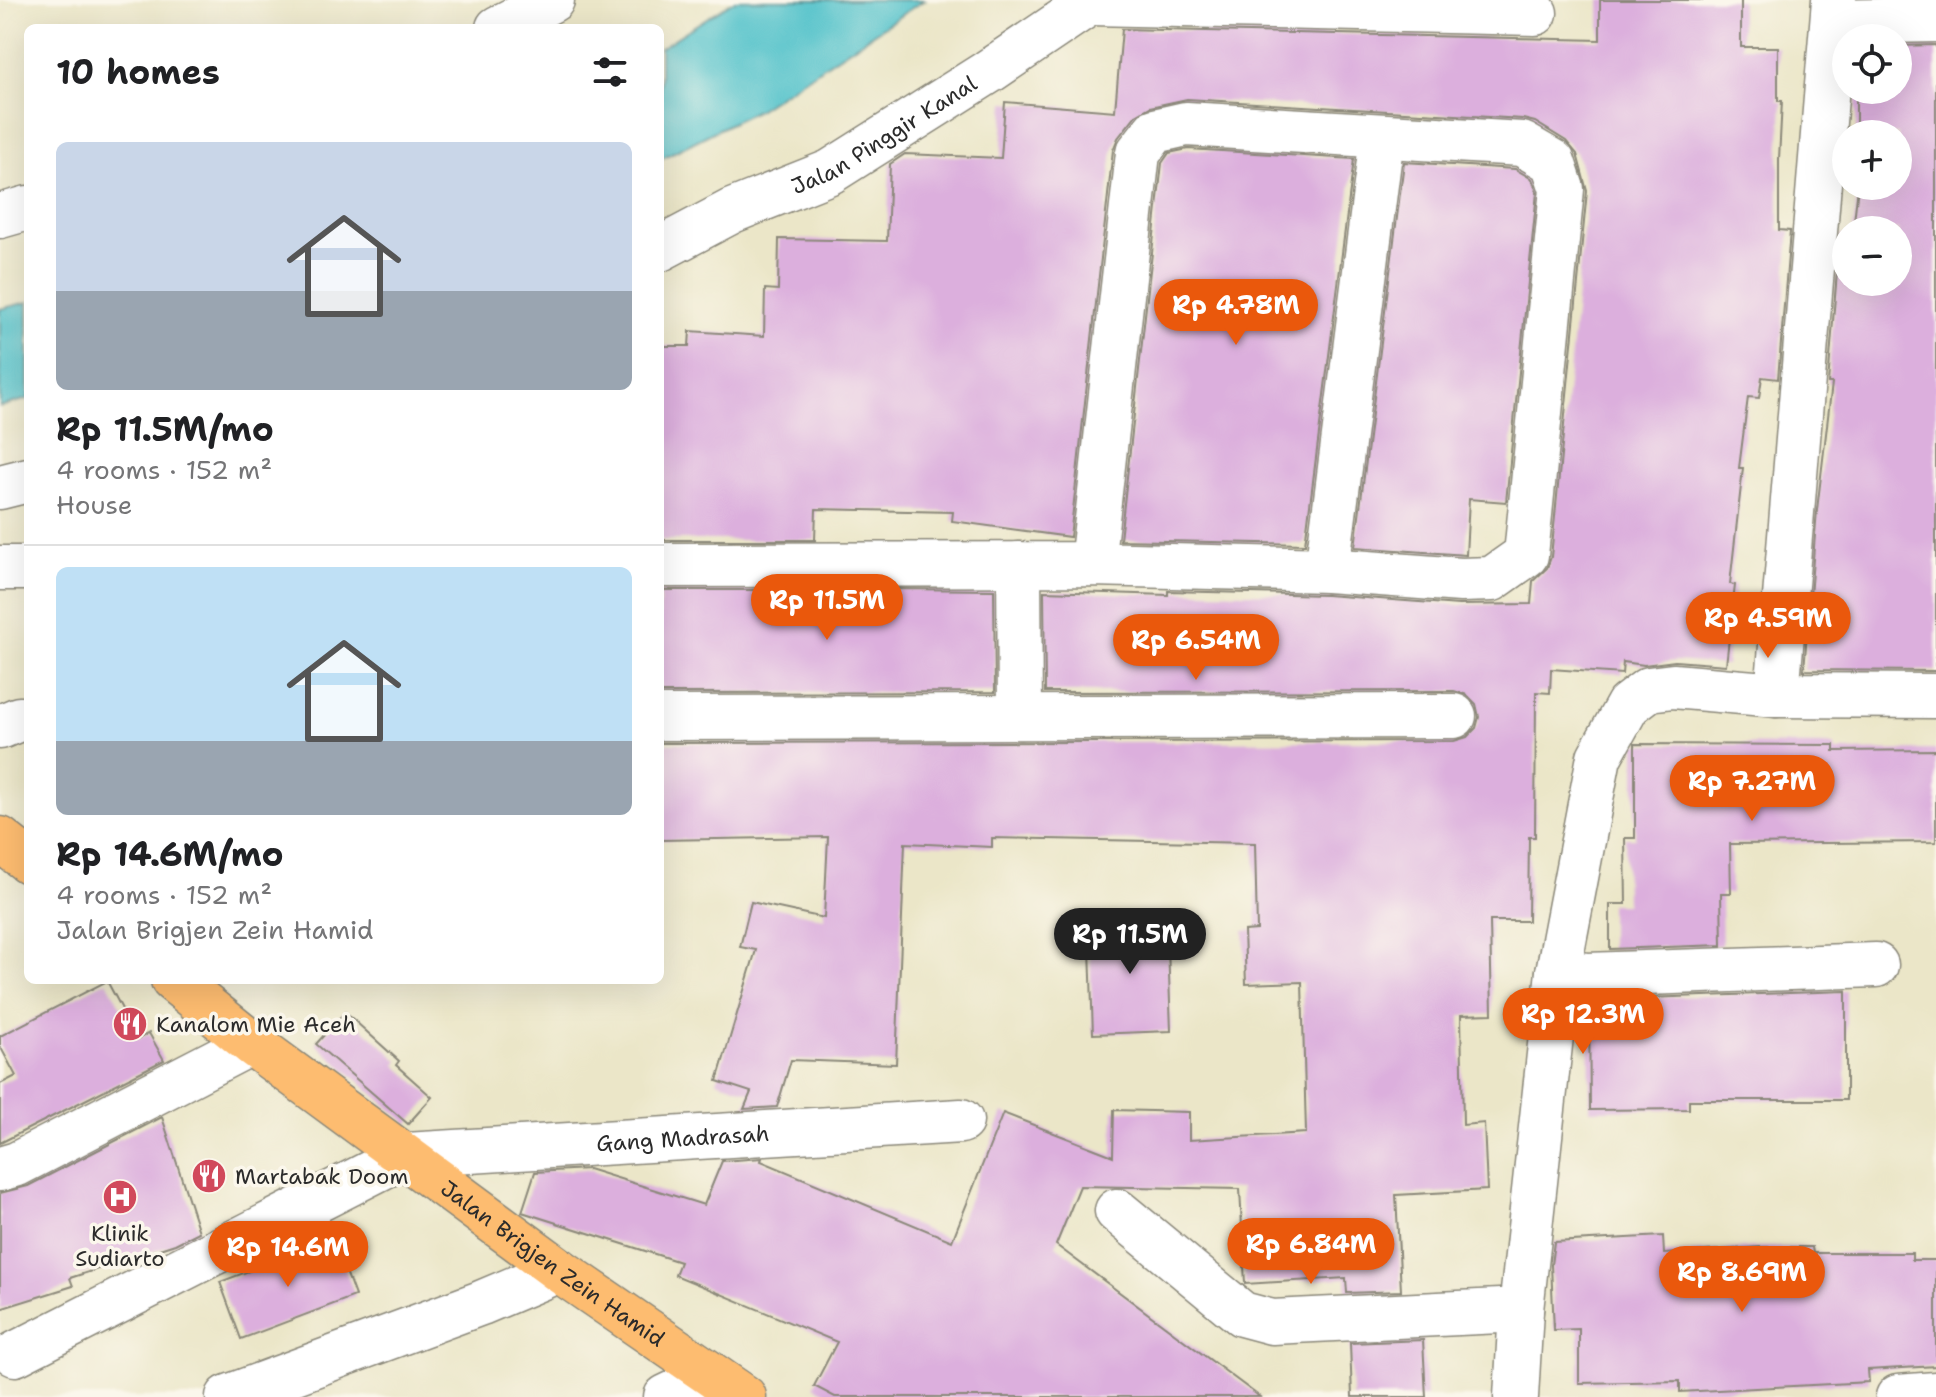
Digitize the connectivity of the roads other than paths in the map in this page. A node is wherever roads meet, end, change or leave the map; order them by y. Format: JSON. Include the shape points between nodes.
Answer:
{"nodes":[{"id":1,"x":552,"y":0,"type":"edge"},
{"id":2,"x":1092,"y":2,"type":"edge"},
{"id":3,"x":1834,"y":11,"type":"edge"},
{"id":4,"x":1535,"y":13,"type":"dead end"},
{"id":5,"x":1936,"y":20,"type":"edge"},
{"id":6,"x":506,"y":24,"type":"edge"},
{"id":7,"x":1382,"y":137,"type":"junction"},
{"id":8,"x":24,"y":209,"type":"edge"},
{"id":9,"x":0,"y":216,"type":"edge"},
{"id":10,"x":664,"y":247,"type":"edge"},
{"id":11,"x":24,"y":481,"type":"edge"},
{"id":12,"x":0,"y":487,"type":"edge"},
{"id":13,"x":1019,"y":564,"type":"junction"},
{"id":14,"x":1092,"y":564,"type":"junction"},
{"id":15,"x":664,"y":565,"type":"edge"},
{"id":16,"x":0,"y":568,"type":"edge"},
{"id":17,"x":24,"y":568,"type":"edge"},
{"id":18,"x":1327,"y":570,"type":"junction"},
{"id":19,"x":1777,"y":695,"type":"junction"},
{"id":20,"x":1936,"y":696,"type":"edge"},
{"id":21,"x":1454,"y":716,"type":"dead end"},
{"id":22,"x":1020,"y":717,"type":"junction"},
{"id":23,"x":664,"y":718,"type":"edge"},
{"id":24,"x":24,"y":719,"type":"edge"},
{"id":25,"x":0,"y":727,"type":"edge"},
{"id":26,"x":1876,"y":965,"type":"dead end"},
{"id":27,"x":1558,"y":972,"type":"junction"},
{"id":28,"x":178,"y":984,"type":"edge"},
{"id":29,"x":251,"y":1043,"type":"junction"},
{"id":30,"x":961,"y":1121,"type":"dead end"},
{"id":31,"x":406,"y":1155,"type":"junction"},
{"id":32,"x":0,"y":1169,"type":"edge"},
{"id":33,"x":1117,"y":1211,"type":"dead end"},
{"id":34,"x":559,"y":1270,"type":"junction"},
{"id":35,"x":1521,"y":1310,"type":"junction"},
{"id":36,"x":15,"y":1354,"type":"dead end"},
{"id":37,"x":727,"y":1386,"type":"edge"},
{"id":38,"x":1936,"y":1394,"type":"edge"},
{"id":39,"x":228,"y":1397,"type":"edge"},
{"id":40,"x":666,"y":1397,"type":"edge"},
{"id":41,"x":1516,"y":1397,"type":"edge"},
{"id":42,"x":1898,"y":1397,"type":"edge"}],
"edges":[{"from":1,"to":6,"type":"street"},
{"from":2,"to":4,"type":"street"},
{"from":2,"to":10,"type":"street","name":"Jalan Pinggir Kanal","via":[[830,172],[732,211]]},
{"from":3,"to":5,"type":"street"},
{"from":3,"to":19,"type":"street"},
{"from":7,"to":14,"type":"street","via":[[1186,124],[1155,131],[1138,153]]},
{"from":7,"to":18,"type":"street"},
{"from":7,"to":18,"type":"street","via":[[1522,144],[1553,162],[1562,189],[1526,555],[1492,579]]},
{"from":8,"to":9,"type":"street"},
{"from":11,"to":12,"type":"street"},
{"from":13,"to":14,"type":"street"},
{"from":13,"to":15,"type":"street"},
{"from":13,"to":22,"type":"street"},
{"from":14,"to":18,"type":"street"},
{"from":16,"to":17,"type":"street"},
{"from":19,"to":20,"type":"street"},
{"from":19,"to":27,"type":"street","via":[[1673,686],[1649,689],[1628,705],[1599,757]]},
{"from":21,"to":22,"type":"street"},
{"from":22,"to":23,"type":"street"},
{"from":24,"to":25,"type":"street"},
{"from":26,"to":27,"type":"street"},
{"from":27,"to":35,"type":"street"},
{"from":28,"to":29,"type":"main road","name":"Jalan Brigjen Zein Hamid"},
{"from":29,"to":31,"type":"main road","name":"Jalan Brigjen Zein Hamid"},
{"from":29,"to":32,"type":"street"},
{"from":30,"to":31,"type":"street","name":"Gang Madrasah"},
{"from":31,"to":34,"type":"main road","name":"Jalan Brigjen Zein Hamid"},
{"from":31,"to":36,"type":"street"},
{"from":33,"to":35,"type":"street","via":[[1242,1314],[1272,1322]]},
{"from":34,"to":37,"type":"main road","name":"Jalan Brigjen Zein Hamid"},
{"from":34,"to":39,"type":"street"},
{"from":35,"to":41,"type":"street"},
{"from":37,"to":40,"type":"street"},
{"from":38,"to":42,"type":"street"}]}
